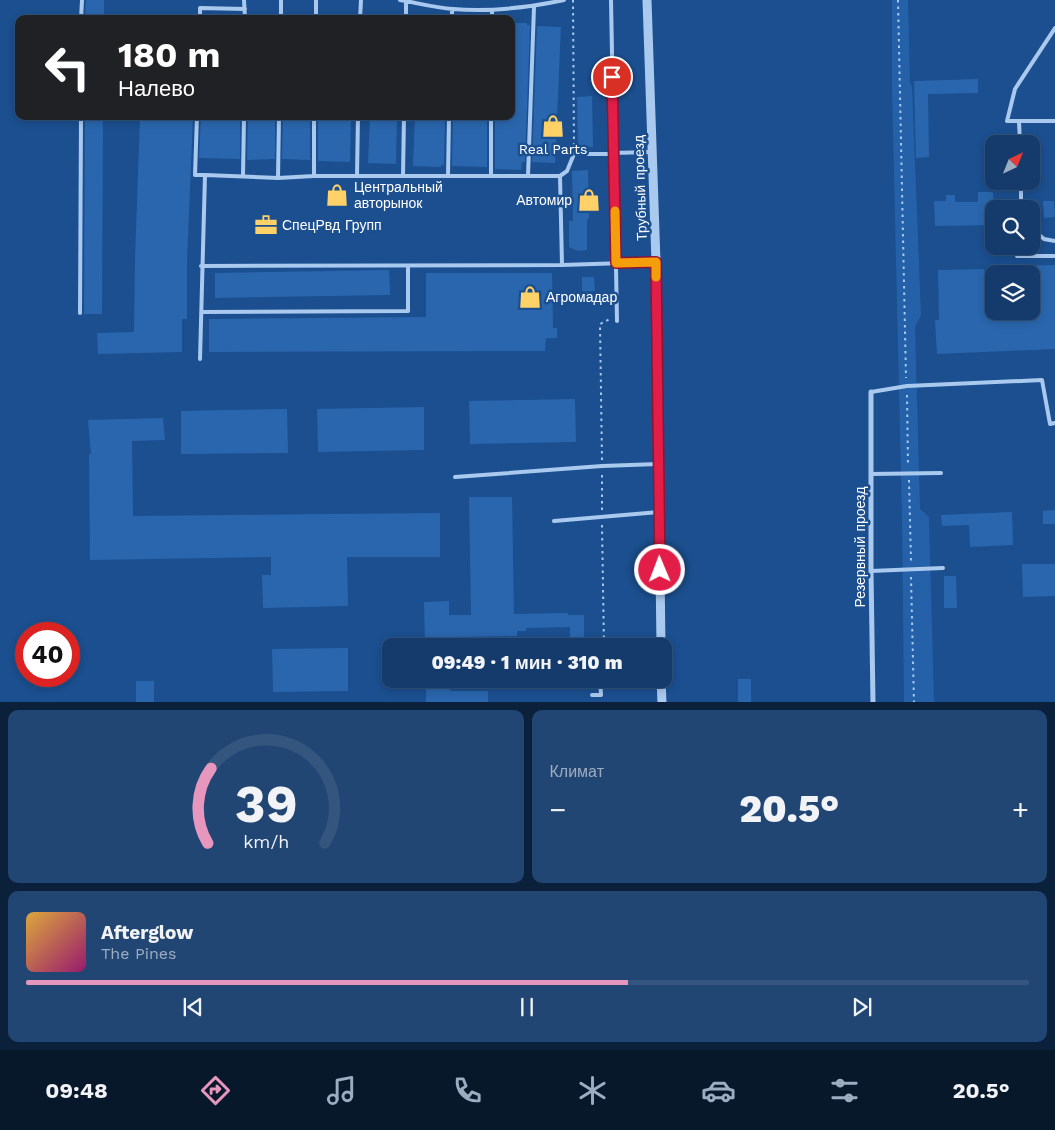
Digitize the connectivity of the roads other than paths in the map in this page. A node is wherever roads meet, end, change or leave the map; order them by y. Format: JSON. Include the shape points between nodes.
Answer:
{"nodes":[{"id":1,"x":82,"y":0,"type":"edge"},
{"id":2,"x":244,"y":0,"type":"edge"},
{"id":3,"x":281,"y":0,"type":"edge"},
{"id":4,"x":316,"y":0,"type":"edge"},
{"id":5,"x":361,"y":0,"type":"edge"},
{"id":6,"x":400,"y":0,"type":"edge"},
{"id":7,"x":564,"y":0,"type":"edge"},
{"id":8,"x":611,"y":0,"type":"edge"},
{"id":9,"x":647,"y":0,"type":"edge"},
{"id":10,"x":406,"y":1,"type":"edge"},
{"id":11,"x":534,"y":7,"type":"junction"},
{"id":12,"x":452,"y":9,"type":"junction"},
{"id":13,"x":245,"y":10,"type":"junction"},
{"id":14,"x":492,"y":10,"type":"junction"},
{"id":15,"x":81,"y":15,"type":"edge"},
{"id":16,"x":200,"y":15,"type":"edge"},
{"id":17,"x":245,"y":15,"type":"edge"},
{"id":18,"x":281,"y":15,"type":"edge"},
{"id":19,"x":316,"y":15,"type":"edge"},
{"id":20,"x":360,"y":15,"type":"edge"},
{"id":21,"x":406,"y":15,"type":"edge"},
{"id":22,"x":452,"y":15,"type":"edge"},
{"id":23,"x":492,"y":15,"type":"edge"},
{"id":24,"x":1055,"y":28,"type":"edge"},
{"id":25,"x":81,"y":120,"type":"edge"},
{"id":26,"x":197,"y":120,"type":"edge"},
{"id":27,"x":244,"y":120,"type":"edge"},
{"id":28,"x":279,"y":120,"type":"edge"},
{"id":29,"x":314,"y":120,"type":"edge"},
{"id":30,"x":358,"y":120,"type":"edge"},
{"id":31,"x":404,"y":120,"type":"edge"},
{"id":32,"x":449,"y":120,"type":"edge"},
{"id":33,"x":491,"y":120,"type":"edge"},
{"id":34,"x":1019,"y":121,"type":"junction"},
{"id":35,"x":1055,"y":121,"type":"edge"},
{"id":36,"x":1020,"y":135,"type":"edge"},
{"id":37,"x":653,"y":152,"type":"junction"},
{"id":38,"x":613,"y":153,"type":"junction"},
{"id":39,"x":205,"y":175,"type":"junction"},
{"id":40,"x":243,"y":176,"type":"junction"},
{"id":41,"x":314,"y":176,"type":"junction"},
{"id":42,"x":357,"y":176,"type":"junction"},
{"id":43,"x":403,"y":176,"type":"junction"},
{"id":44,"x":448,"y":176,"type":"junction"},
{"id":45,"x":491,"y":176,"type":"junction"},
{"id":46,"x":528,"y":176,"type":"junction"},
{"id":47,"x":560,"y":176,"type":"junction"},
{"id":48,"x":278,"y":178,"type":"junction"},
{"id":49,"x":1040,"y":236,"type":"edge"},
{"id":50,"x":1055,"y":241,"type":"edge"},
{"id":51,"x":1017,"y":256,"type":"dead end"},
{"id":52,"x":1055,"y":256,"type":"edge"},
{"id":53,"x":656,"y":262,"type":"junction"},
{"id":54,"x":616,"y":263,"type":"junction"},
{"id":55,"x":562,"y":265,"type":"junction"},
{"id":56,"x":201,"y":266,"type":"junction"},
{"id":57,"x":408,"y":266,"type":"junction"},
{"id":58,"x":201,"y":312,"type":"junction"},
{"id":59,"x":80,"y":313,"type":"dead end"},
{"id":60,"x":617,"y":319,"type":"road end"},
{"id":61,"x":200,"y":359,"type":"dead end"},
{"id":62,"x":870,"y":392,"type":"joint"},
{"id":63,"x":1055,"y":423,"type":"edge"},
{"id":64,"x":658,"y":464,"type":"junction"},
{"id":65,"x":941,"y":473,"type":"dead end"},
{"id":66,"x":871,"y":474,"type":"junction"},
{"id":67,"x":455,"y":476,"type":"dead end"},
{"id":68,"x":659,"y":512,"type":"junction"},
{"id":69,"x":554,"y":521,"type":"dead end"},
{"id":70,"x":943,"y":568,"type":"dead end"},
{"id":71,"x":870,"y":571,"type":"junction"},
{"id":72,"x":661,"y":638,"type":"edge"},
{"id":73,"x":601,"y":688,"type":"edge"},
{"id":74,"x":661,"y":688,"type":"edge"},
{"id":75,"x":592,"y":695,"type":"dead end"},
{"id":76,"x":662,"y":702,"type":"edge"},
{"id":77,"x":873,"y":702,"type":"edge"}],
"edges":[{"from":1,"to":15,"type":"lane"},
{"from":2,"to":13,"type":"lane"},
{"from":3,"to":18,"type":"lane"},
{"from":4,"to":19,"type":"lane"},
{"from":5,"to":20,"type":"lane"},
{"from":6,"to":10,"type":"lane"},
{"from":7,"to":11,"type":"lane"},
{"from":8,"to":38,"type":"lane"},
{"from":9,"to":37,"type":"street","name":"Трубный проезд"},
{"from":10,"to":12,"type":"lane"},
{"from":10,"to":21,"type":"lane"},
{"from":11,"to":14,"type":"lane"},
{"from":11,"to":46,"type":"lane"},
{"from":12,"to":14,"type":"lane"},
{"from":12,"to":22,"type":"lane"},
{"from":13,"to":16,"type":"lane","via":[[200,8]]},
{"from":13,"to":17,"type":"lane"},
{"from":14,"to":23,"type":"lane"},
{"from":24,"to":34,"type":"lane","via":[[1015,89],[1007,121]]},
{"from":25,"to":59,"type":"lane"},
{"from":26,"to":39,"type":"lane","via":[[195,175]]},
{"from":27,"to":40,"type":"lane"},
{"from":28,"to":48,"type":"lane"},
{"from":29,"to":41,"type":"lane"},
{"from":30,"to":42,"type":"lane"},
{"from":31,"to":43,"type":"lane"},
{"from":32,"to":44,"type":"lane"},
{"from":33,"to":45,"type":"lane"},
{"from":34,"to":35,"type":"lane"},
{"from":34,"to":36,"type":"lane"},
{"from":37,"to":38,"type":"lane"},
{"from":37,"to":53,"type":"street","name":"Трубный проезд"},
{"from":38,"to":47,"type":"lane","via":[[574,154],[567,171]]},
{"from":38,"to":54,"type":"lane"},
{"from":39,"to":40,"type":"lane"},
{"from":39,"to":56,"type":"lane"},
{"from":40,"to":48,"type":"lane"},
{"from":41,"to":42,"type":"lane"},
{"from":41,"to":48,"type":"lane"},
{"from":42,"to":43,"type":"lane"},
{"from":43,"to":44,"type":"lane"},
{"from":44,"to":45,"type":"lane"},
{"from":45,"to":46,"type":"lane"},
{"from":46,"to":47,"type":"lane"},
{"from":47,"to":55,"type":"lane"},
{"from":49,"to":50,"type":"lane"},
{"from":51,"to":52,"type":"lane"},
{"from":53,"to":54,"type":"lane"},
{"from":53,"to":64,"type":"street","name":"Трубный проезд"},
{"from":54,"to":55,"type":"lane"},
{"from":54,"to":60,"type":"lane"},
{"from":55,"to":57,"type":"lane"},
{"from":56,"to":57,"type":"lane"},
{"from":56,"to":58,"type":"lane"},
{"from":57,"to":58,"type":"lane","via":[[408,311]]},
{"from":58,"to":61,"type":"lane"},
{"from":62,"to":63,"type":"lane","via":[[907,386],[1042,380],[1050,424]]},
{"from":62,"to":66,"type":"street","name":"Резервный проезд"},
{"from":64,"to":67,"type":"lane"},
{"from":64,"to":68,"type":"street","name":"Трубный проезд"},
{"from":65,"to":66,"type":"lane"},
{"from":66,"to":71,"type":"street","name":"Резервный проезд"},
{"from":68,"to":69,"type":"lane"},
{"from":68,"to":72,"type":"street","name":"Трубный проезд"},
{"from":70,"to":71,"type":"lane"},
{"from":71,"to":77,"type":"street","name":"Резервный проезд"},
{"from":73,"to":75,"type":"lane","via":[[601,695]]},
{"from":74,"to":76,"type":"street"}]}
